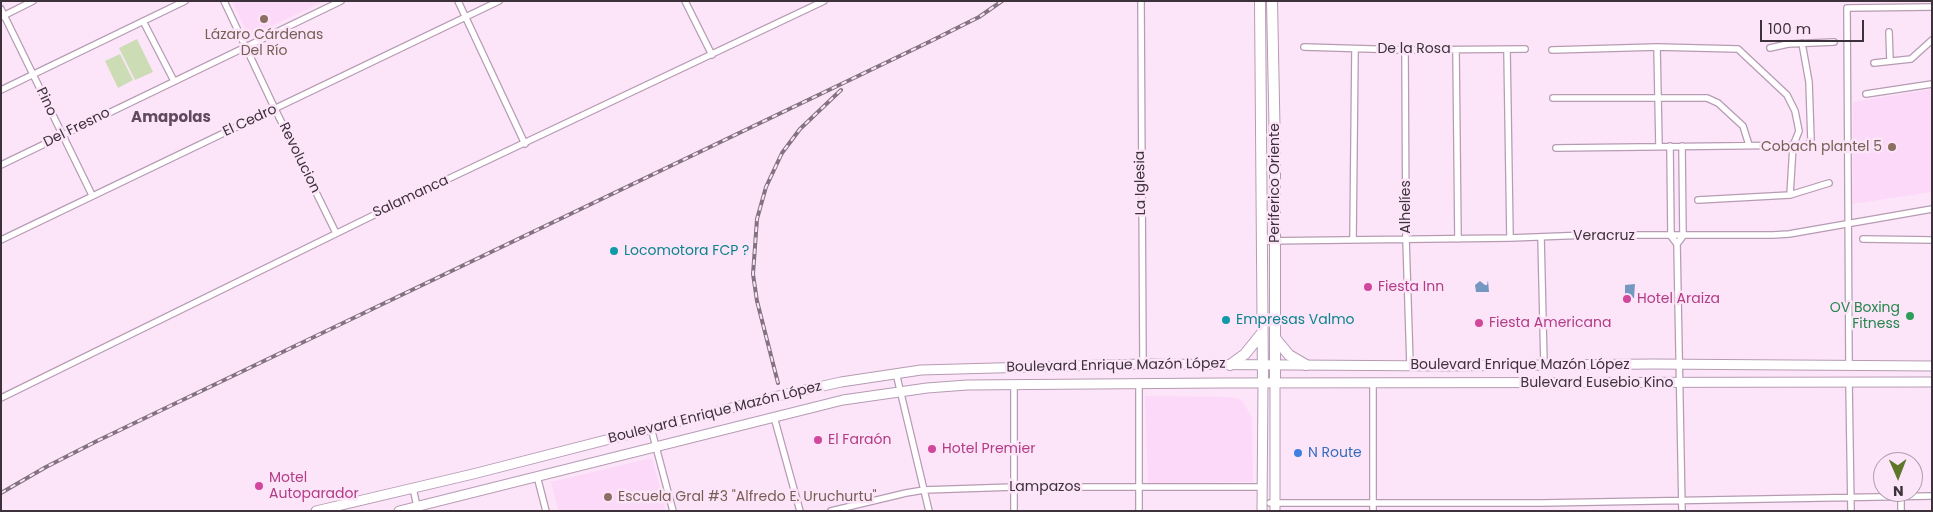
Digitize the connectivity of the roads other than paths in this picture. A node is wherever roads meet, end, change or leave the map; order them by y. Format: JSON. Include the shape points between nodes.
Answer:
{"nodes":[{"id":1,"x":33,"y":1,"type":"edge"},
{"id":2,"x":185,"y":1,"type":"edge"},
{"id":3,"x":224,"y":1,"type":"edge"},
{"id":4,"x":341,"y":1,"type":"edge"},
{"id":5,"x":458,"y":1,"type":"edge"},
{"id":6,"x":499,"y":1,"type":"edge"},
{"id":7,"x":684,"y":1,"type":"edge"},
{"id":8,"x":824,"y":1,"type":"edge"},
{"id":9,"x":1141,"y":1,"type":"edge"},
{"id":10,"x":1260,"y":1,"type":"edge"},
{"id":11,"x":1272,"y":1,"type":"edge"},
{"id":12,"x":1932,"y":7,"type":"edge"},
{"id":13,"x":1,"y":9,"type":"edge"},
{"id":14,"x":3,"y":16,"type":"edge"},
{"id":15,"x":466,"y":17,"type":"junction"},
{"id":16,"x":143,"y":21,"type":"junction"},
{"id":17,"x":1889,"y":32,"type":"dead end"},
{"id":18,"x":1932,"y":40,"type":"edge"},
{"id":19,"x":1834,"y":42,"type":"dead end"},
{"id":20,"x":1802,"y":43,"type":"junction"},
{"id":21,"x":246,"y":46,"type":"junction"},
{"id":22,"x":1304,"y":47,"type":"dead end"},
{"id":23,"x":1657,"y":47,"type":"junction"},
{"id":24,"x":1770,"y":48,"type":"dead end"},
{"id":25,"x":1355,"y":49,"type":"junction"},
{"id":26,"x":1525,"y":49,"type":"dead end"},
{"id":27,"x":1405,"y":50,"type":"junction"},
{"id":28,"x":1456,"y":50,"type":"junction"},
{"id":29,"x":1507,"y":50,"type":"junction"},
{"id":30,"x":1552,"y":50,"type":"dead end"},
{"id":31,"x":712,"y":55,"type":"junction"},
{"id":32,"x":1890,"y":61,"type":"junction"},
{"id":33,"x":1874,"y":63,"type":"dead end"},
{"id":34,"x":33,"y":74,"type":"junction"},
{"id":35,"x":174,"y":81,"type":"junction"},
{"id":36,"x":1932,"y":84,"type":"edge"},
{"id":37,"x":1,"y":90,"type":"edge"},
{"id":38,"x":1866,"y":94,"type":"dead end"},
{"id":39,"x":1658,"y":97,"type":"junction"},
{"id":40,"x":1553,"y":98,"type":"dead end"},
{"id":41,"x":275,"y":109,"type":"junction"},
{"id":42,"x":62,"y":136,"type":"junction"},
{"id":43,"x":525,"y":144,"type":"junction"},
{"id":44,"x":1749,"y":145,"type":"junction"},
{"id":45,"x":1659,"y":146,"type":"junction"},
{"id":46,"x":1670,"y":146,"type":"junction"},
{"id":47,"x":1682,"y":146,"type":"junction"},
{"id":48,"x":1793,"y":146,"type":"junction"},
{"id":49,"x":1556,"y":148,"type":"dead end"},
{"id":50,"x":1,"y":165,"type":"edge"},
{"id":51,"x":1682,"y":174,"type":"junction"},
{"id":52,"x":1671,"y":175,"type":"junction"},
{"id":53,"x":1829,"y":183,"type":"dead end"},
{"id":54,"x":92,"y":195,"type":"junction"},
{"id":55,"x":1790,"y":195,"type":"junction"},
{"id":56,"x":1698,"y":200,"type":"dead end"},
{"id":57,"x":1932,"y":209,"type":"edge"},
{"id":58,"x":1848,"y":223,"type":"junction"},
{"id":59,"x":336,"y":233,"type":"junction"},
{"id":60,"x":1671,"y":236,"type":"junction"},
{"id":61,"x":1683,"y":236,"type":"junction"},
{"id":62,"x":1542,"y":237,"type":"junction"},
{"id":63,"x":1510,"y":238,"type":"junction"},
{"id":64,"x":1406,"y":239,"type":"junction"},
{"id":65,"x":1458,"y":239,"type":"junction"},
{"id":66,"x":1863,"y":239,"type":"dead end"},
{"id":67,"x":1,"y":240,"type":"edge"},
{"id":68,"x":1353,"y":240,"type":"junction"},
{"id":69,"x":1932,"y":240,"type":"edge"},
{"id":70,"x":1262,"y":241,"type":"junction"},
{"id":71,"x":1275,"y":241,"type":"junction"},
{"id":72,"x":1677,"y":244,"type":"junction"},
{"id":73,"x":1262,"y":333,"type":"junction"},
{"id":74,"x":1275,"y":338,"type":"junction"},
{"id":75,"x":1143,"y":364,"type":"junction"},
{"id":76,"x":1679,"y":364,"type":"junction"},
{"id":77,"x":1230,"y":365,"type":"junction"},
{"id":78,"x":1263,"y":365,"type":"junction"},
{"id":79,"x":1275,"y":365,"type":"junction"},
{"id":80,"x":1306,"y":365,"type":"junction"},
{"id":81,"x":1410,"y":365,"type":"junction"},
{"id":82,"x":1544,"y":365,"type":"junction"},
{"id":83,"x":1849,"y":365,"type":"junction"},
{"id":84,"x":1932,"y":366,"type":"edge"},
{"id":85,"x":896,"y":373,"type":"junction"},
{"id":86,"x":1849,"y":382,"type":"junction"},
{"id":87,"x":1932,"y":382,"type":"edge"},
{"id":88,"x":1140,"y":383,"type":"junction"},
{"id":89,"x":1263,"y":383,"type":"junction"},
{"id":90,"x":1275,"y":383,"type":"junction"},
{"id":91,"x":1373,"y":383,"type":"junction"},
{"id":92,"x":1679,"y":383,"type":"junction"},
{"id":93,"x":1014,"y":384,"type":"junction"},
{"id":94,"x":901,"y":391,"type":"junction"},
{"id":95,"x":1,"y":398,"type":"edge"},
{"id":96,"x":774,"y":417,"type":"junction"},
{"id":97,"x":651,"y":428,"type":"junction"},
{"id":98,"x":656,"y":447,"type":"junction"},
{"id":99,"x":537,"y":476,"type":"junction"},
{"id":100,"x":1014,"y":486,"type":"junction"},
{"id":101,"x":1139,"y":487,"type":"junction"},
{"id":102,"x":1261,"y":487,"type":"junction"},
{"id":103,"x":413,"y":488,"type":"junction"},
{"id":104,"x":924,"y":490,"type":"junction"},
{"id":105,"x":1851,"y":498,"type":"junction"},
{"id":106,"x":1873,"y":498,"type":"edge"},
{"id":107,"x":1682,"y":501,"type":"junction"},
{"id":108,"x":1373,"y":503,"type":"junction"},
{"id":109,"x":1542,"y":503,"type":"junction"},
{"id":110,"x":1273,"y":507,"type":"edge"},
{"id":111,"x":858,"y":508,"type":"edge"},
{"id":112,"x":1327,"y":508,"type":"edge"},
{"id":113,"x":418,"y":509,"type":"edge"},
{"id":114,"x":316,"y":511,"type":"edge"},
{"id":115,"x":399,"y":511,"type":"edge"},
{"id":116,"x":546,"y":511,"type":"edge"},
{"id":117,"x":673,"y":511,"type":"edge"},
{"id":118,"x":800,"y":511,"type":"edge"},
{"id":119,"x":831,"y":511,"type":"edge"},
{"id":120,"x":929,"y":511,"type":"edge"},
{"id":121,"x":1014,"y":511,"type":"edge"},
{"id":122,"x":1138,"y":511,"type":"edge"},
{"id":123,"x":1262,"y":511,"type":"edge"},
{"id":124,"x":1373,"y":511,"type":"edge"},
{"id":125,"x":1542,"y":511,"type":"edge"},
{"id":126,"x":1682,"y":511,"type":"edge"},
{"id":127,"x":1852,"y":511,"type":"edge"}],
"edges":[{"from":1,"to":14,"type":"street"},
{"from":2,"to":16,"type":"street"},
{"from":3,"to":21,"type":"street","name":"Revolucion"},
{"from":4,"to":21,"type":"street","name":"Del Fresno"},
{"from":5,"to":15,"type":"street"},
{"from":6,"to":15,"type":"street","name":"El Cedro"},
{"from":7,"to":31,"type":"street"},
{"from":8,"to":31,"type":"street","name":"Salamanca"},
{"from":9,"to":75,"type":"street","name":"La Iglesia"},
{"from":10,"to":70,"type":"highway","name":"Periferico Oriente"},
{"from":11,"to":71,"type":"highway","name":"Periferico Oriente"},
{"from":12,"to":58,"type":"street","via":[[1847,8]]},
{"from":13,"to":14,"type":"street","name":"Pino"},
{"from":14,"to":34,"type":"street","name":"Pino"},
{"from":15,"to":41,"type":"street","name":"El Cedro"},
{"from":15,"to":43,"type":"street"},
{"from":16,"to":34,"type":"street"},
{"from":16,"to":35,"type":"street"},
{"from":17,"to":32,"type":"street"},
{"from":18,"to":32,"type":"street","via":[[1911,59]]},
{"from":19,"to":20,"type":"street"},
{"from":20,"to":24,"type":"street"},
{"from":20,"to":48,"type":"street","via":[[1809,76],[1811,140],[1808,145]]},
{"from":21,"to":35,"type":"street","name":"Del Fresno"},
{"from":21,"to":41,"type":"street","name":"Revolucion"},
{"from":22,"to":25,"type":"street","name":"De la Rosa"},
{"from":23,"to":30,"type":"street"},
{"from":23,"to":39,"type":"street"},
{"from":23,"to":48,"type":"street","via":[[1738,49],[1792,102],[1798,125]]},
{"from":25,"to":27,"type":"street","name":"De la Rosa"},
{"from":25,"to":68,"type":"street"},
{"from":26,"to":29,"type":"street","name":"De la Rosa"},
{"from":27,"to":28,"type":"street","name":"De la Rosa"},
{"from":27,"to":64,"type":"street","name":"Alhelíes"},
{"from":28,"to":29,"type":"street","name":"De la Rosa"},
{"from":28,"to":65,"type":"street"},
{"from":29,"to":63,"type":"street"},
{"from":31,"to":43,"type":"street","name":"Salamanca"},
{"from":32,"to":33,"type":"street"},
{"from":34,"to":37,"type":"street"},
{"from":34,"to":42,"type":"street","name":"Pino"},
{"from":35,"to":42,"type":"street","name":"Del Fresno"},
{"from":36,"to":38,"type":"street"},
{"from":39,"to":40,"type":"street"},
{"from":39,"to":44,"type":"street","via":[[1713,100],[1743,126]]},
{"from":39,"to":45,"type":"street"},
{"from":41,"to":54,"type":"street","name":"El Cedro"},
{"from":41,"to":59,"type":"street","name":"Revolucion"},
{"from":42,"to":50,"type":"street","name":"Del Fresno"},
{"from":42,"to":54,"type":"street","name":"Pino"},
{"from":43,"to":59,"type":"street","name":"Salamanca"},
{"from":44,"to":47,"type":"street"},
{"from":44,"to":48,"type":"street"},
{"from":45,"to":46,"type":"street"},
{"from":45,"to":49,"type":"street"},
{"from":46,"to":47,"type":"street"},
{"from":46,"to":52,"type":"street"},
{"from":47,"to":51,"type":"street"},
{"from":48,"to":55,"type":"street"},
{"from":51,"to":52,"type":"street"},
{"from":51,"to":61,"type":"street"},
{"from":52,"to":60,"type":"street"},
{"from":53,"to":55,"type":"street"},
{"from":54,"to":67,"type":"street","name":"El Cedro"},
{"from":55,"to":56,"type":"street"},
{"from":57,"to":58,"type":"street","name":"Veracruz"},
{"from":58,"to":61,"type":"street","name":"Veracruz","via":[[1789,234]]},
{"from":58,"to":83,"type":"street"},
{"from":59,"to":95,"type":"street","name":"Salamanca"},
{"from":60,"to":61,"type":"street","name":"Veracruz"},
{"from":60,"to":62,"type":"street","name":"Veracruz"},
{"from":60,"to":72,"type":"street"},
{"from":61,"to":72,"type":"street"},
{"from":62,"to":63,"type":"street","name":"Veracruz"},
{"from":62,"to":82,"type":"street"},
{"from":63,"to":65,"type":"street","name":"Veracruz"},
{"from":64,"to":65,"type":"street","name":"Veracruz"},
{"from":64,"to":68,"type":"street","name":"Veracruz"},
{"from":64,"to":81,"type":"street","name":"Alhelíes"},
{"from":66,"to":69,"type":"street"},
{"from":68,"to":71,"type":"street","name":"Veracruz"},
{"from":70,"to":71,"type":"street","name":"Veracruz"},
{"from":70,"to":73,"type":"highway","name":"Periferico Oriente"},
{"from":71,"to":74,"type":"highway","name":"Periferico Oriente"},
{"from":72,"to":76,"type":"street"},
{"from":73,"to":77,"type":"highway","via":[[1245,354]]},
{"from":73,"to":78,"type":"highway","name":"Periferico Oriente"},
{"from":74,"to":79,"type":"highway","name":"Periferico Oriente"},
{"from":74,"to":80,"type":"highway","via":[[1289,355]]},
{"from":75,"to":77,"type":"main road","name":"Boulevard Enrique Mazón López"},
{"from":75,"to":85,"type":"main road","name":"Boulevard Enrique Mazón López"},
{"from":76,"to":82,"type":"main road","name":"Boulevard Enrique Mazón López"},
{"from":76,"to":83,"type":"main road","name":"Boulevard Enrique Mazón López"},
{"from":76,"to":92,"type":"street"},
{"from":77,"to":78,"type":"main road","name":"Boulevard Enrique Mazón López"},
{"from":78,"to":79,"type":"main road","name":"Boulevard Enrique Mazón López"},
{"from":78,"to":89,"type":"highway","name":"Periferico Oriente"},
{"from":79,"to":80,"type":"main road","name":"Boulevard Enrique Mazón López"},
{"from":79,"to":90,"type":"highway","name":"Periferico Oriente"},
{"from":80,"to":81,"type":"main road","name":"Boulevard Enrique Mazón López"},
{"from":81,"to":82,"type":"main road","name":"Boulevard Enrique Mazón López"},
{"from":83,"to":84,"type":"main road","name":"Boulevard Enrique Mazón López"},
{"from":85,"to":94,"type":"street"},
{"from":85,"to":97,"type":"main road","name":"Boulevard Enrique Mazón López","via":[[791,393]]},
{"from":86,"to":87,"type":"main road","name":"Bulevard Eusebio Kino"},
{"from":86,"to":92,"type":"main road","name":"Bulevard Eusebio Kino"},
{"from":86,"to":105,"type":"street"},
{"from":88,"to":89,"type":"main road","name":"Boulevard Enrique Mazón López"},
{"from":88,"to":93,"type":"main road","name":"Boulevard Enrique Mazón López"},
{"from":88,"to":101,"type":"street"},
{"from":89,"to":90,"type":"main road","name":"Bulevard Eusebio Kino"},
{"from":89,"to":102,"type":"main road"},
{"from":90,"to":91,"type":"main road","name":"Bulevard Eusebio Kino"},
{"from":90,"to":110,"type":"main road"},
{"from":91,"to":92,"type":"main road","name":"Bulevard Eusebio Kino"},
{"from":91,"to":108,"type":"street"},
{"from":92,"to":107,"type":"street"},
{"from":93,"to":94,"type":"main road","name":"Boulevard Enrique Mazón López"},
{"from":93,"to":100,"type":"street"},
{"from":94,"to":96,"type":"main road","name":"Boulevard Enrique Mazón López","via":[[843,400]]},
{"from":94,"to":104,"type":"street"},
{"from":96,"to":98,"type":"main road","name":"Boulevard Enrique Mazón López"},
{"from":96,"to":118,"type":"street"},
{"from":97,"to":98,"type":"street"},
{"from":97,"to":103,"type":"main road","name":"Boulevard Enrique Mazón López"},
{"from":98,"to":99,"type":"main road","name":"Boulevard Enrique Mazón López"},
{"from":98,"to":117,"type":"street"},
{"from":99,"to":113,"type":"main road","name":"Boulevard Enrique Mazón López"},
{"from":99,"to":116,"type":"street"},
{"from":100,"to":101,"type":"street","name":"Lampazos"},
{"from":100,"to":104,"type":"street","name":"Lampazos"},
{"from":100,"to":121,"type":"street"},
{"from":101,"to":102,"type":"street","name":"Lampazos"},
{"from":101,"to":122,"type":"street"},
{"from":102,"to":110,"type":"main road","via":[[1269,488]]},
{"from":102,"to":123,"type":"main road"},
{"from":103,"to":113,"type":"street"},
{"from":103,"to":114,"type":"main road","name":"Boulevard Enrique Mazón López"},
{"from":104,"to":111,"type":"street","name":"Lampazos"},
{"from":104,"to":120,"type":"street"},
{"from":105,"to":106,"type":"street"},
{"from":105,"to":107,"type":"street"},
{"from":105,"to":127,"type":"street"},
{"from":107,"to":109,"type":"street"},
{"from":107,"to":126,"type":"street"},
{"from":108,"to":109,"type":"street"},
{"from":108,"to":112,"type":"street"},
{"from":108,"to":124,"type":"street"},
{"from":109,"to":125,"type":"street"},
{"from":110,"to":112,"type":"street"},
{"from":111,"to":119,"type":"street","name":"Lampazos"},
{"from":113,"to":115,"type":"main road","name":"Boulevard Enrique Mazón López"}]}
